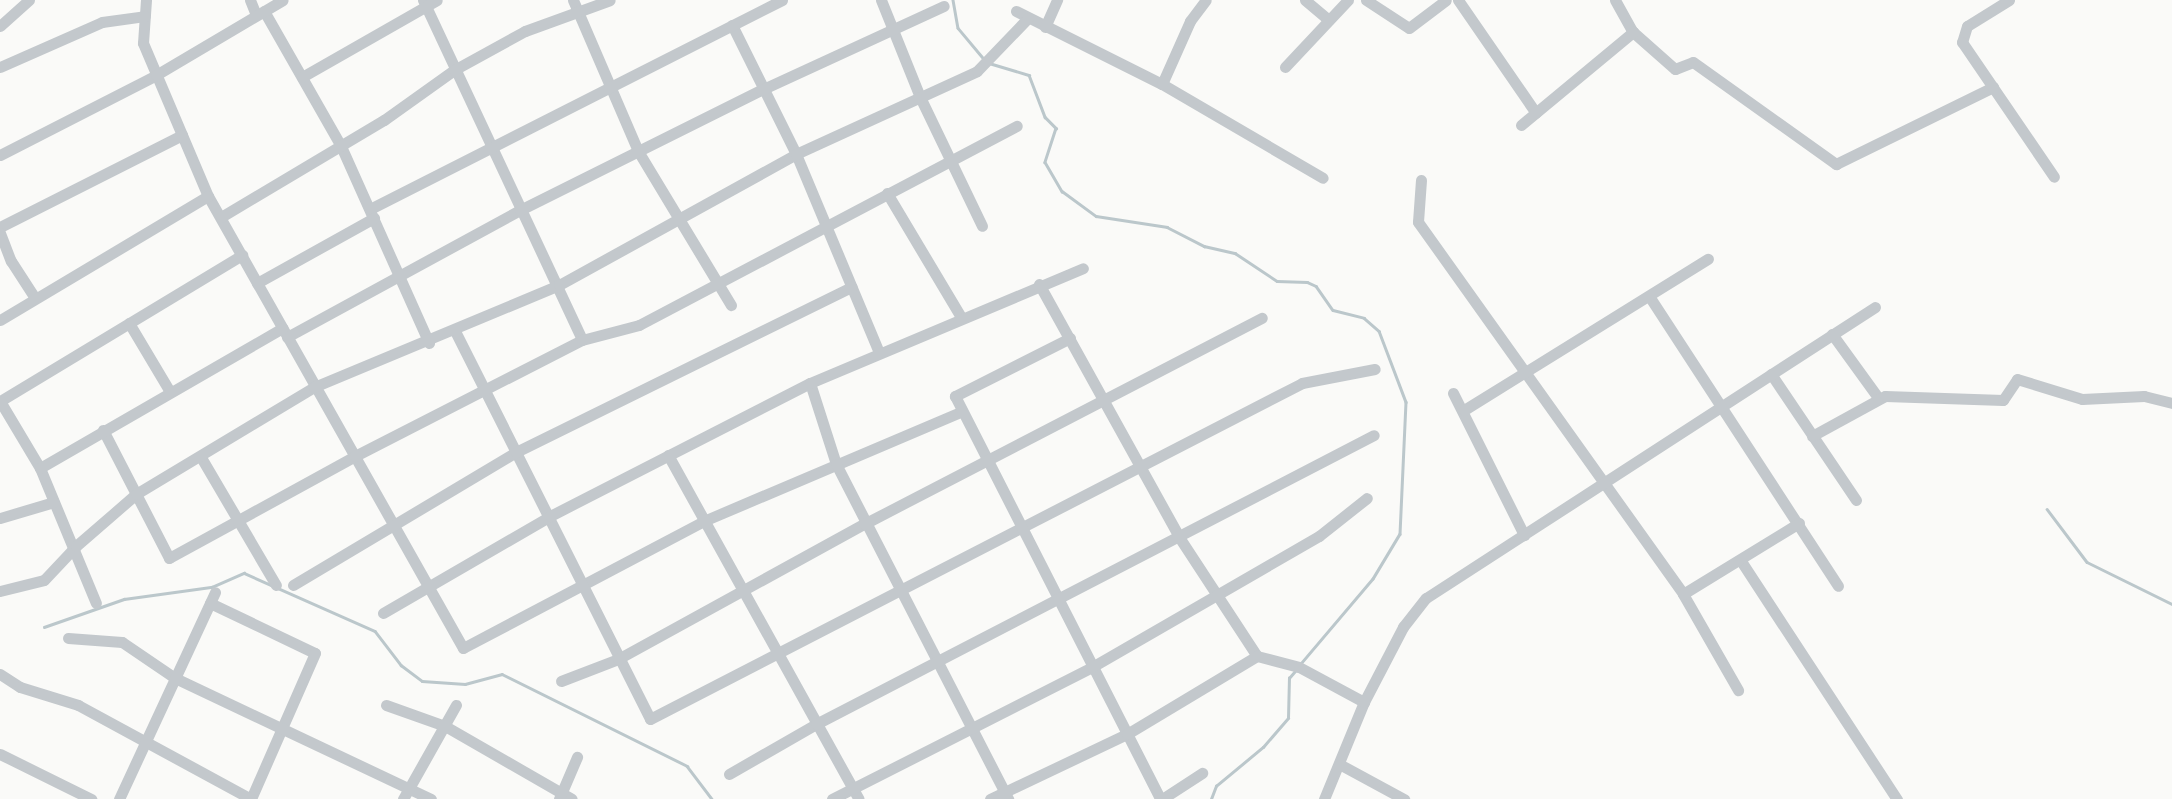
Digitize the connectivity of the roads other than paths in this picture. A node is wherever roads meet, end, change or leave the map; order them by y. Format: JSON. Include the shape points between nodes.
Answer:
{"nodes":[{"id":1,"x":29,"y":0,"type":"edge"},
{"id":2,"x":146,"y":0,"type":"edge"},
{"id":3,"x":250,"y":0,"type":"edge"},
{"id":4,"x":283,"y":0,"type":"edge"},
{"id":5,"x":610,"y":0,"type":"edge"},
{"id":6,"x":782,"y":0,"type":"edge"},
{"id":7,"x":881,"y":0,"type":"edge"},
{"id":8,"x":1058,"y":0,"type":"edge"},
{"id":9,"x":1206,"y":0,"type":"edge"},
{"id":10,"x":1306,"y":0,"type":"edge"},
{"id":11,"x":1348,"y":0,"type":"edge"},
{"id":12,"x":1366,"y":0,"type":"edge"},
{"id":13,"x":1446,"y":0,"type":"edge"},
{"id":14,"x":1458,"y":0,"type":"edge"},
{"id":15,"x":1615,"y":0,"type":"edge"},
{"id":16,"x":2009,"y":0,"type":"edge"},
{"id":17,"x":428,"y":2,"type":"edge"},
{"id":18,"x":576,"y":6,"type":"edge"},
{"id":19,"x":944,"y":6,"type":"dead end"},
{"id":20,"x":1016,"y":11,"type":"dead end"},
{"id":21,"x":260,"y":13,"type":"junction"},
{"id":22,"x":145,"y":16,"type":"junction"},
{"id":23,"x":1028,"y":18,"type":"junction"},
{"id":24,"x":1330,"y":20,"type":"junction"},
{"id":25,"x":0,"y":26,"type":"edge"},
{"id":26,"x":732,"y":26,"type":"junction"},
{"id":27,"x":1045,"y":28,"type":"junction"},
{"id":28,"x":890,"y":30,"type":"junction"},
{"id":29,"x":1633,"y":32,"type":"junction"},
{"id":30,"x":0,"y":67,"type":"edge"},
{"id":31,"x":1285,"y":67,"type":"dead end"},
{"id":32,"x":454,"y":70,"type":"junction"},
{"id":33,"x":156,"y":76,"type":"junction"},
{"id":34,"x":302,"y":77,"type":"junction"},
{"id":35,"x":1162,"y":84,"type":"junction"},
{"id":36,"x":610,"y":86,"type":"junction"},
{"id":37,"x":1993,"y":88,"type":"junction"},
{"id":38,"x":762,"y":90,"type":"junction"},
{"id":39,"x":920,"y":97,"type":"junction"},
{"id":40,"x":1536,"y":112,"type":"junction"},
{"id":41,"x":1521,"y":124,"type":"dead end"},
{"id":42,"x":1017,"y":126,"type":"dead end"},
{"id":43,"x":182,"y":135,"type":"junction"},
{"id":44,"x":340,"y":144,"type":"junction"},
{"id":45,"x":490,"y":146,"type":"junction"},
{"id":46,"x":638,"y":151,"type":"junction"},
{"id":47,"x":796,"y":154,"type":"junction"},
{"id":48,"x":0,"y":155,"type":"edge"},
{"id":49,"x":948,"y":162,"type":"junction"},
{"id":50,"x":2054,"y":177,"type":"dead end"},
{"id":51,"x":1323,"y":178,"type":"dead end"},
{"id":52,"x":1421,"y":180,"type":"dead end"},
{"id":53,"x":887,"y":193,"type":"junction"},
{"id":54,"x":208,"y":196,"type":"junction"},
{"id":55,"x":520,"y":210,"type":"junction"},
{"id":56,"x":372,"y":214,"type":"junction"},
{"id":57,"x":679,"y":216,"type":"junction"},
{"id":58,"x":222,"y":217,"type":"junction"},
{"id":59,"x":826,"y":224,"type":"junction"},
{"id":60,"x":982,"y":226,"type":"dead end"},
{"id":61,"x":0,"y":230,"type":"edge"},
{"id":62,"x":242,"y":255,"type":"junction"},
{"id":63,"x":1708,"y":259,"type":"dead end"},
{"id":64,"x":1083,"y":268,"type":"dead end"},
{"id":65,"x":400,"y":278,"type":"junction"},
{"id":66,"x":720,"y":282,"type":"junction"},
{"id":67,"x":257,"y":283,"type":"junction"},
{"id":68,"x":1039,"y":284,"type":"junction"},
{"id":69,"x":559,"y":285,"type":"junction"},
{"id":70,"x":852,"y":287,"type":"junction"},
{"id":71,"x":1649,"y":296,"type":"junction"},
{"id":72,"x":36,"y":298,"type":"junction"},
{"id":73,"x":731,"y":305,"type":"dead end"},
{"id":74,"x":1875,"y":306,"type":"dead end"},
{"id":75,"x":961,"y":317,"type":"junction"},
{"id":76,"x":1262,"y":318,"type":"dead end"},
{"id":77,"x":0,"y":320,"type":"edge"},
{"id":78,"x":129,"y":323,"type":"junction"},
{"id":79,"x":454,"y":332,"type":"junction"},
{"id":80,"x":284,"y":333,"type":"junction"},
{"id":81,"x":1832,"y":334,"type":"junction"},
{"id":82,"x":1070,"y":338,"type":"junction"},
{"id":83,"x":582,"y":340,"type":"junction"},
{"id":84,"x":429,"y":343,"type":"junction"},
{"id":85,"x":880,"y":352,"type":"junction"},
{"id":86,"x":1375,"y":369,"type":"dead end"},
{"id":87,"x":1524,"y":373,"type":"junction"},
{"id":88,"x":1771,"y":374,"type":"junction"},
{"id":89,"x":810,"y":383,"type":"junction"},
{"id":90,"x":314,"y":387,"type":"junction"},
{"id":91,"x":169,"y":390,"type":"junction"},
{"id":92,"x":481,"y":392,"type":"junction"},
{"id":93,"x":1454,"y":393,"type":"dead end"},
{"id":94,"x":1879,"y":399,"type":"junction"},
{"id":95,"x":0,"y":401,"type":"edge"},
{"id":96,"x":1108,"y":401,"type":"junction"},
{"id":97,"x":2172,"y":404,"type":"edge"},
{"id":98,"x":1722,"y":406,"type":"junction"},
{"id":99,"x":1464,"y":410,"type":"junction"},
{"id":100,"x":961,"y":412,"type":"junction"},
{"id":101,"x":103,"y":430,"type":"junction"},
{"id":102,"x":1374,"y":435,"type":"dead end"},
{"id":103,"x":1812,"y":436,"type":"junction"},
{"id":104,"x":516,"y":452,"type":"junction"},
{"id":105,"x":668,"y":455,"type":"junction"},
{"id":106,"x":355,"y":456,"type":"junction"},
{"id":107,"x":202,"y":458,"type":"junction"},
{"id":108,"x":990,"y":461,"type":"junction"},
{"id":109,"x":836,"y":464,"type":"junction"},
{"id":110,"x":1140,"y":466,"type":"junction"},
{"id":111,"x":40,"y":468,"type":"junction"},
{"id":112,"x":1605,"y":482,"type":"junction"},
{"id":113,"x":136,"y":494,"type":"junction"},
{"id":114,"x":1367,"y":498,"type":"dead end"},
{"id":115,"x":1856,"y":500,"type":"dead end"},
{"id":116,"x":54,"y":502,"type":"junction"},
{"id":117,"x":550,"y":516,"type":"junction"},
{"id":118,"x":0,"y":518,"type":"edge"},
{"id":119,"x":240,"y":519,"type":"junction"},
{"id":120,"x":706,"y":520,"type":"junction"},
{"id":121,"x":395,"y":522,"type":"junction"},
{"id":122,"x":1799,"y":523,"type":"junction"},
{"id":123,"x":864,"y":524,"type":"junction"},
{"id":124,"x":1023,"y":528,"type":"junction"},
{"id":125,"x":1524,"y":535,"type":"junction"},
{"id":126,"x":1179,"y":537,"type":"junction"},
{"id":127,"x":76,"y":546,"type":"junction"},
{"id":128,"x":1741,"y":560,"type":"junction"},
{"id":129,"x":276,"y":585,"type":"dead end"},
{"id":130,"x":293,"y":585,"type":"dead end"},
{"id":131,"x":431,"y":585,"type":"junction"},
{"id":132,"x":1838,"y":586,"type":"dead end"},
{"id":133,"x":587,"y":587,"type":"junction"},
{"id":134,"x":742,"y":590,"type":"junction"},
{"id":135,"x":0,"y":591,"type":"edge"},
{"id":136,"x":900,"y":594,"type":"junction"},
{"id":137,"x":1217,"y":594,"type":"junction"},
{"id":138,"x":1683,"y":594,"type":"junction"},
{"id":139,"x":1057,"y":598,"type":"junction"},
{"id":140,"x":96,"y":603,"type":"dead end"},
{"id":141,"x":384,"y":613,"type":"dead end"},
{"id":142,"x":68,"y":638,"type":"dead end"},
{"id":143,"x":779,"y":656,"type":"junction"},
{"id":144,"x":1257,"y":656,"type":"junction"},
{"id":145,"x":618,"y":659,"type":"junction"},
{"id":146,"x":936,"y":662,"type":"junction"},
{"id":147,"x":1092,"y":666,"type":"junction"},
{"id":148,"x":0,"y":674,"type":"edge"},
{"id":149,"x":175,"y":678,"type":"junction"},
{"id":150,"x":561,"y":681,"type":"dead end"},
{"id":151,"x":1738,"y":690,"type":"dead end"},
{"id":152,"x":1364,"y":702,"type":"junction"},
{"id":153,"x":386,"y":705,"type":"dead end"},
{"id":154,"x":456,"y":705,"type":"dead end"},
{"id":155,"x":816,"y":724,"type":"junction"},
{"id":156,"x":280,"y":726,"type":"junction"},
{"id":157,"x":444,"y":726,"type":"junction"},
{"id":158,"x":969,"y":726,"type":"junction"},
{"id":159,"x":1127,"y":734,"type":"junction"},
{"id":160,"x":146,"y":743,"type":"junction"},
{"id":161,"x":0,"y":754,"type":"edge"},
{"id":162,"x":577,"y":757,"type":"dead end"},
{"id":163,"x":1341,"y":766,"type":"junction"},
{"id":164,"x":1202,"y":773,"type":"dead end"},
{"id":165,"x":729,"y":774,"type":"dead end"},
{"id":166,"x":856,"y":794,"type":"edge"},
{"id":167,"x":406,"y":795,"type":"edge"},
{"id":168,"x":1006,"y":795,"type":"edge"},
{"id":169,"x":564,"y":797,"type":"edge"},
{"id":170,"x":91,"y":799,"type":"edge"},
{"id":171,"x":119,"y":799,"type":"edge"},
{"id":172,"x":251,"y":799,"type":"edge"},
{"id":173,"x":431,"y":799,"type":"edge"},
{"id":174,"x":832,"y":799,"type":"edge"},
{"id":175,"x":990,"y":799,"type":"edge"},
{"id":176,"x":1161,"y":799,"type":"edge"},
{"id":177,"x":1324,"y":799,"type":"edge"},
{"id":178,"x":1404,"y":799,"type":"edge"},
{"id":179,"x":1897,"y":799,"type":"edge"}],
"edges":[{"from":1,"to":25,"type":"street"},
{"from":2,"to":22,"type":"street"},
{"from":3,"to":21,"type":"street"},
{"from":4,"to":21,"type":"street"},
{"from":5,"to":18,"type":"street"},
{"from":6,"to":26,"type":"street"},
{"from":7,"to":28,"type":"street"},
{"from":8,"to":27,"type":"street"},
{"from":9,"to":35,"type":"street"},
{"from":10,"to":24,"type":"street"},
{"from":11,"to":24,"type":"street"},
{"from":12,"to":13,"type":"street","via":[[1409,28]]},
{"from":14,"to":40,"type":"street"},
{"from":15,"to":29,"type":"street"},
{"from":16,"to":37,"type":"street","via":[[1967,26],[1962,42]]},
{"from":17,"to":32,"type":"street"},
{"from":17,"to":34,"type":"street"},
{"from":18,"to":32,"type":"street"},
{"from":18,"to":36,"type":"street"},
{"from":19,"to":28,"type":"street"},
{"from":20,"to":23,"type":"street"},
{"from":21,"to":33,"type":"street"},
{"from":21,"to":34,"type":"street"},
{"from":22,"to":30,"type":"street","via":[[102,22]]},
{"from":22,"to":33,"type":"street","via":[[143,42]]},
{"from":23,"to":27,"type":"street"},
{"from":23,"to":39,"type":"street","via":[[977,71]]},
{"from":24,"to":31,"type":"street"},
{"from":26,"to":36,"type":"street"},
{"from":26,"to":38,"type":"street"},
{"from":27,"to":35,"type":"street"},
{"from":28,"to":38,"type":"street"},
{"from":28,"to":39,"type":"street"},
{"from":29,"to":37,"type":"street","via":[[1675,70],[1693,62],[1836,164]]},
{"from":29,"to":40,"type":"street"},
{"from":32,"to":44,"type":"street"},
{"from":32,"to":45,"type":"street"},
{"from":33,"to":43,"type":"street"},
{"from":33,"to":48,"type":"street"},
{"from":34,"to":44,"type":"street"},
{"from":35,"to":51,"type":"street"},
{"from":36,"to":45,"type":"street"},
{"from":36,"to":46,"type":"street"},
{"from":37,"to":50,"type":"street"},
{"from":38,"to":46,"type":"street"},
{"from":38,"to":47,"type":"street"},
{"from":39,"to":47,"type":"street"},
{"from":39,"to":49,"type":"street"},
{"from":40,"to":41,"type":"street"},
{"from":42,"to":49,"type":"street"},
{"from":43,"to":54,"type":"street"},
{"from":43,"to":61,"type":"street"},
{"from":44,"to":56,"type":"street"},
{"from":44,"to":58,"type":"street"},
{"from":45,"to":55,"type":"street"},
{"from":45,"to":56,"type":"street"},
{"from":46,"to":55,"type":"street"},
{"from":46,"to":57,"type":"street"},
{"from":47,"to":57,"type":"street"},
{"from":47,"to":59,"type":"street"},
{"from":49,"to":53,"type":"street"},
{"from":49,"to":60,"type":"street"},
{"from":52,"to":87,"type":"street","via":[[1418,222]]},
{"from":53,"to":59,"type":"street"},
{"from":53,"to":75,"type":"street"},
{"from":54,"to":58,"type":"street"},
{"from":54,"to":72,"type":"street"},
{"from":55,"to":65,"type":"street"},
{"from":55,"to":69,"type":"street"},
{"from":56,"to":65,"type":"street"},
{"from":56,"to":67,"type":"street"},
{"from":57,"to":66,"type":"street"},
{"from":57,"to":69,"type":"street"},
{"from":58,"to":62,"type":"street"},
{"from":59,"to":66,"type":"street"},
{"from":59,"to":70,"type":"street"},
{"from":61,"to":72,"type":"street"},
{"from":62,"to":67,"type":"street"},
{"from":62,"to":78,"type":"street"},
{"from":63,"to":71,"type":"street"},
{"from":64,"to":68,"type":"street"},
{"from":65,"to":80,"type":"street"},
{"from":65,"to":84,"type":"street"},
{"from":66,"to":73,"type":"street"},
{"from":66,"to":83,"type":"street","via":[[639,325]]},
{"from":67,"to":80,"type":"street"},
{"from":68,"to":75,"type":"street"},
{"from":68,"to":82,"type":"street"},
{"from":69,"to":79,"type":"street"},
{"from":69,"to":83,"type":"street"},
{"from":70,"to":85,"type":"street"},
{"from":70,"to":104,"type":"street"},
{"from":71,"to":87,"type":"street"},
{"from":71,"to":98,"type":"street"},
{"from":72,"to":77,"type":"street"},
{"from":74,"to":81,"type":"street"},
{"from":75,"to":85,"type":"street"},
{"from":76,"to":96,"type":"street"},
{"from":78,"to":91,"type":"street"},
{"from":78,"to":95,"type":"street"},
{"from":79,"to":84,"type":"street"},
{"from":79,"to":92,"type":"street"},
{"from":80,"to":90,"type":"street"},
{"from":80,"to":91,"type":"street"},
{"from":81,"to":88,"type":"street"},
{"from":81,"to":94,"type":"street"},
{"from":82,"to":96,"type":"street"},
{"from":82,"to":100,"type":"street","via":[[955,396]]},
{"from":83,"to":92,"type":"street"},
{"from":84,"to":90,"type":"street"},
{"from":85,"to":89,"type":"street"},
{"from":86,"to":110,"type":"street","via":[[1302,384]]},
{"from":87,"to":99,"type":"street"},
{"from":87,"to":112,"type":"street"},
{"from":88,"to":98,"type":"street"},
{"from":88,"to":103,"type":"street"},
{"from":89,"to":105,"type":"street"},
{"from":89,"to":109,"type":"street"},
{"from":90,"to":106,"type":"street"},
{"from":90,"to":107,"type":"street"},
{"from":91,"to":101,"type":"street"},
{"from":92,"to":104,"type":"street"},
{"from":92,"to":106,"type":"street"},
{"from":93,"to":99,"type":"street"},
{"from":94,"to":97,"type":"street","via":[[2003,400],[2017,380],[2082,399],[2144,396]]},
{"from":94,"to":103,"type":"street"},
{"from":95,"to":111,"type":"street"},
{"from":96,"to":108,"type":"street"},
{"from":96,"to":110,"type":"street"},
{"from":98,"to":112,"type":"street"},
{"from":98,"to":122,"type":"street"},
{"from":99,"to":125,"type":"street"},
{"from":100,"to":108,"type":"street"},
{"from":100,"to":109,"type":"street"},
{"from":101,"to":111,"type":"street"},
{"from":101,"to":113,"type":"street"},
{"from":102,"to":126,"type":"street"},
{"from":103,"to":115,"type":"street"},
{"from":104,"to":117,"type":"street"},
{"from":104,"to":121,"type":"street"},
{"from":105,"to":117,"type":"street"},
{"from":105,"to":120,"type":"street"},
{"from":106,"to":119,"type":"street"},
{"from":106,"to":121,"type":"street"},
{"from":107,"to":113,"type":"street"},
{"from":107,"to":119,"type":"street"},
{"from":108,"to":123,"type":"street"},
{"from":108,"to":124,"type":"street"},
{"from":109,"to":120,"type":"street"},
{"from":109,"to":123,"type":"street"},
{"from":110,"to":124,"type":"street"},
{"from":110,"to":126,"type":"street"},
{"from":111,"to":116,"type":"street"},
{"from":112,"to":125,"type":"street"},
{"from":112,"to":138,"type":"street"},
{"from":113,"to":119,"type":"street","via":[[169,558]]},
{"from":113,"to":127,"type":"street"},
{"from":114,"to":137,"type":"street","via":[[1318,536]]},
{"from":116,"to":118,"type":"street"},
{"from":116,"to":127,"type":"street"},
{"from":117,"to":131,"type":"street"},
{"from":117,"to":133,"type":"street"},
{"from":119,"to":129,"type":"street"},
{"from":120,"to":133,"type":"street"},
{"from":120,"to":134,"type":"street"},
{"from":121,"to":130,"type":"street"},
{"from":121,"to":131,"type":"street"},
{"from":122,"to":128,"type":"street"},
{"from":122,"to":132,"type":"street"},
{"from":123,"to":134,"type":"street"},
{"from":123,"to":136,"type":"street"},
{"from":124,"to":136,"type":"street"},
{"from":124,"to":139,"type":"street"},
{"from":125,"to":152,"type":"street","via":[[1426,598]]},
{"from":126,"to":137,"type":"street"},
{"from":126,"to":139,"type":"street"},
{"from":127,"to":135,"type":"street","via":[[44,580]]},
{"from":127,"to":140,"type":"street"},
{"from":128,"to":138,"type":"street"},
{"from":128,"to":179,"type":"street"},
{"from":131,"to":133,"type":"street","via":[[463,648]]},
{"from":131,"to":141,"type":"street"},
{"from":133,"to":145,"type":"street"},
{"from":134,"to":143,"type":"street"},
{"from":134,"to":145,"type":"street"},
{"from":136,"to":143,"type":"street"},
{"from":136,"to":146,"type":"street"},
{"from":137,"to":144,"type":"street"},
{"from":137,"to":147,"type":"street"},
{"from":138,"to":151,"type":"street"},
{"from":139,"to":146,"type":"street"},
{"from":139,"to":147,"type":"street"},
{"from":142,"to":149,"type":"street","via":[[122,642]]},
{"from":143,"to":145,"type":"street","via":[[650,719]]},
{"from":143,"to":155,"type":"street"},
{"from":144,"to":152,"type":"street","via":[[1299,667]]},
{"from":144,"to":159,"type":"street"},
{"from":145,"to":150,"type":"street"},
{"from":146,"to":155,"type":"street"},
{"from":146,"to":158,"type":"street"},
{"from":147,"to":158,"type":"street"},
{"from":147,"to":159,"type":"street"},
{"from":148,"to":160,"type":"street","via":[[78,705]]},
{"from":149,"to":156,"type":"street"},
{"from":149,"to":156,"type":"street","via":[[212,597],[314,654]]},
{"from":149,"to":160,"type":"street"},
{"from":152,"to":163,"type":"street"},
{"from":153,"to":157,"type":"street"},
{"from":154,"to":157,"type":"street"},
{"from":155,"to":165,"type":"street"},
{"from":155,"to":166,"type":"street"},
{"from":156,"to":167,"type":"street"},
{"from":156,"to":172,"type":"street"},
{"from":157,"to":167,"type":"street"},
{"from":157,"to":169,"type":"street"},
{"from":158,"to":166,"type":"street"},
{"from":158,"to":168,"type":"street"},
{"from":159,"to":168,"type":"street"},
{"from":159,"to":176,"type":"street"},
{"from":160,"to":171,"type":"street"},
{"from":160,"to":172,"type":"street"},
{"from":161,"to":170,"type":"street"},
{"from":162,"to":169,"type":"street"},
{"from":163,"to":177,"type":"street"},
{"from":163,"to":178,"type":"street"},
{"from":164,"to":176,"type":"street"},
{"from":166,"to":174,"type":"street"},
{"from":167,"to":173,"type":"street"},
{"from":168,"to":175,"type":"street"}]}
